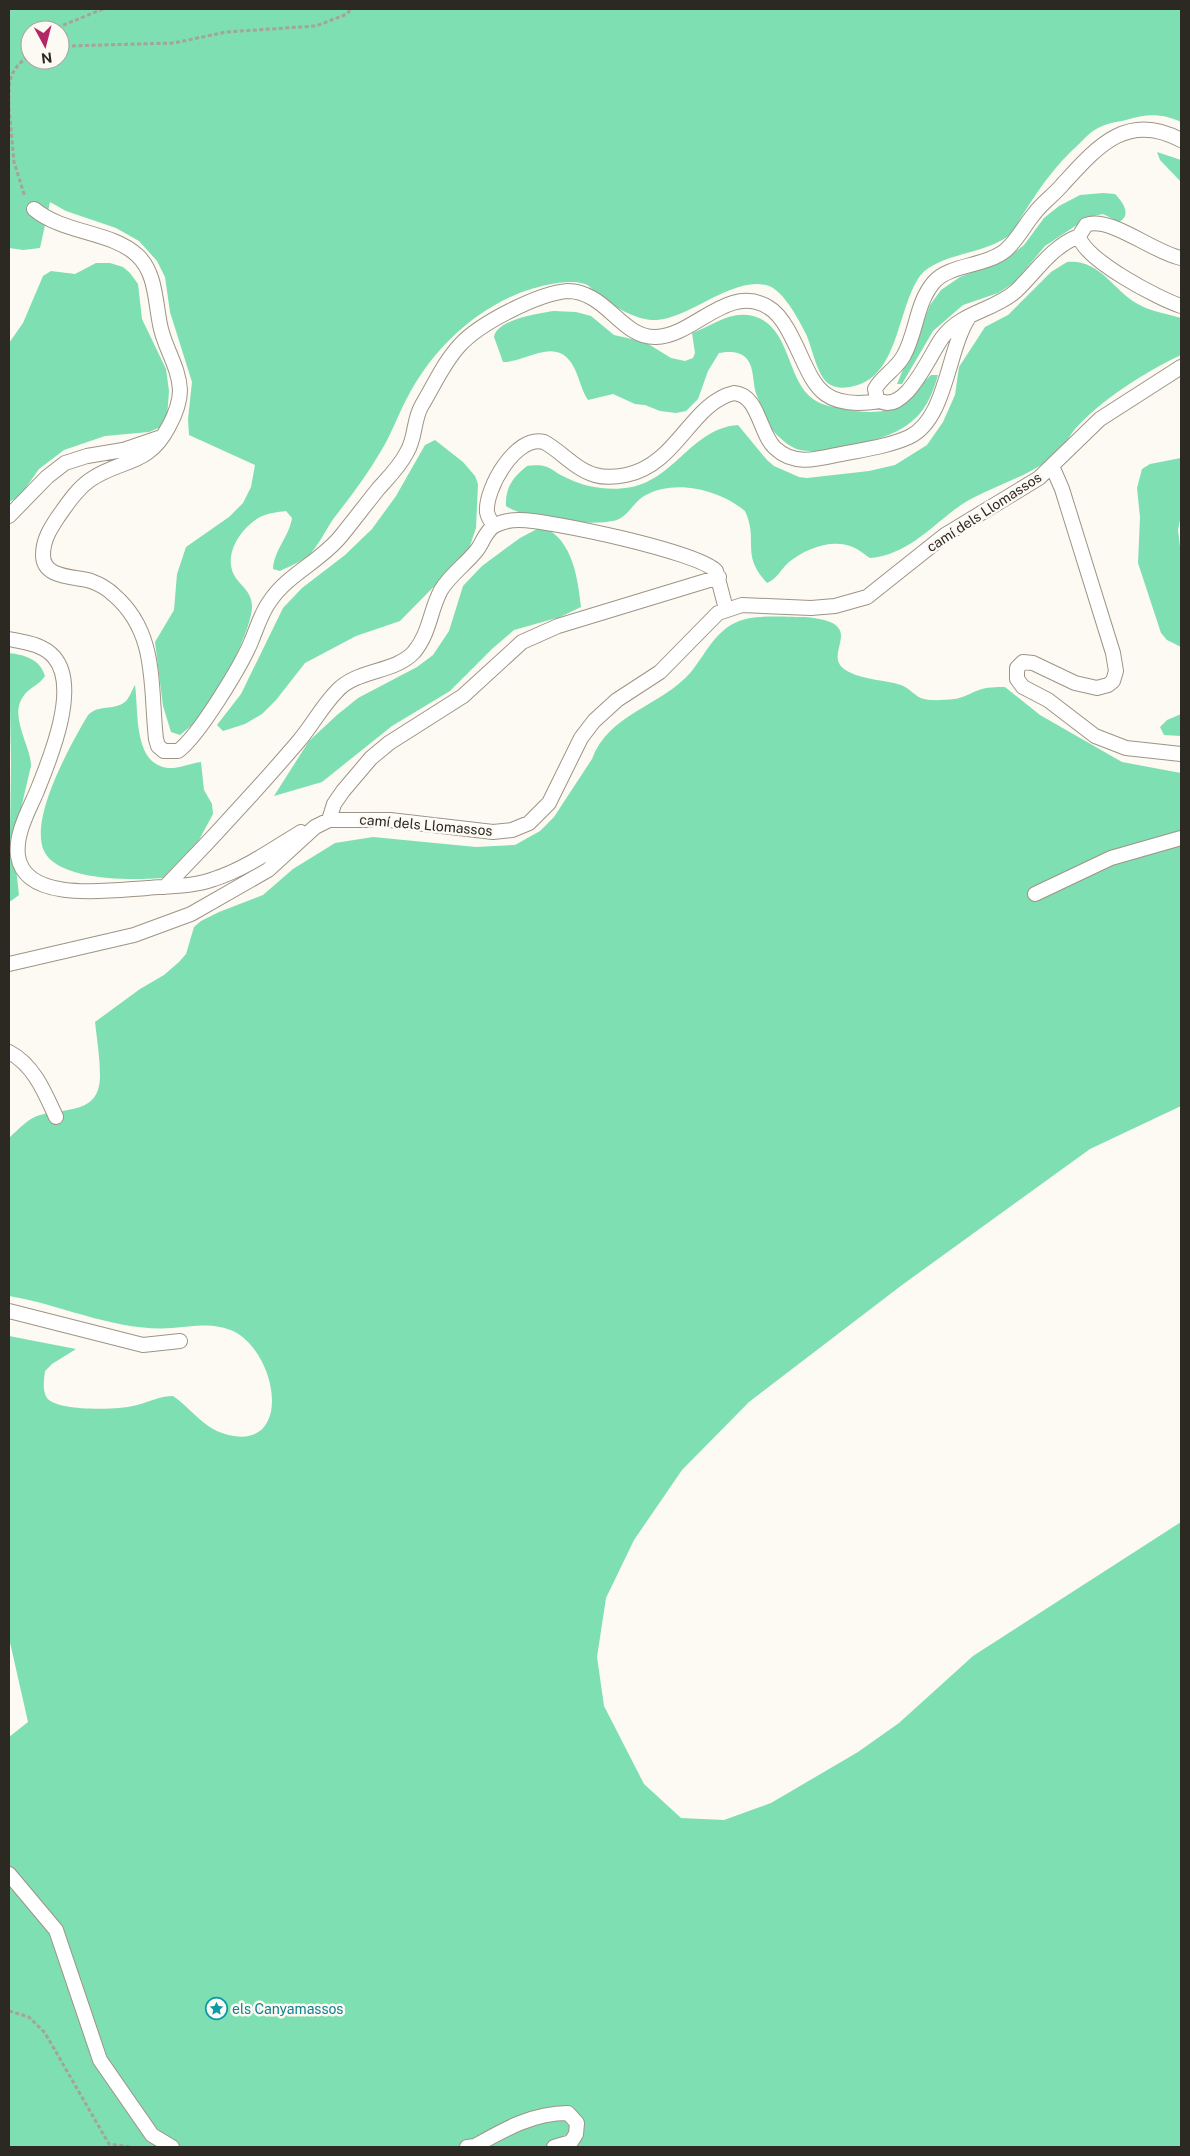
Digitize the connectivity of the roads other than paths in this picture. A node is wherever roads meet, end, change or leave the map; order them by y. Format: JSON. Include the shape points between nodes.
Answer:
{"nodes":[{"id":1,"x":1181,"y":140,"type":"edge"},
{"id":2,"x":34,"y":209,"type":"road end"},
{"id":3,"x":1079,"y":236,"type":"junction"},
{"id":4,"x":1181,"y":258,"type":"edge"},
{"id":5,"x":1181,"y":306,"type":"edge"},
{"id":6,"x":971,"y":314,"type":"junction"},
{"id":7,"x":1181,"y":367,"type":"edge"},
{"id":8,"x":880,"y":402,"type":"junction"},
{"id":9,"x":164,"y":436,"type":"junction"},
{"id":10,"x":1052,"y":466,"type":"junction"},
{"id":11,"x":9,"y":516,"type":"edge"},
{"id":12,"x":494,"y":526,"type":"junction"},
{"id":13,"x":719,"y":576,"type":"junction"},
{"id":14,"x":726,"y":609,"type":"junction"},
{"id":15,"x":9,"y":639,"type":"edge"},
{"id":16,"x":1181,"y":754,"type":"edge"},
{"id":17,"x":329,"y":820,"type":"junction"},
{"id":18,"x":316,"y":827,"type":"junction"},
{"id":19,"x":1181,"y":838,"type":"edge"},
{"id":20,"x":165,"y":887,"type":"junction"},
{"id":21,"x":1035,"y":894,"type":"dead end"},
{"id":22,"x":9,"y":964,"type":"edge"},
{"id":23,"x":9,"y":1052,"type":"edge"},
{"id":24,"x":56,"y":1117,"type":"dead end"},
{"id":25,"x":9,"y":1311,"type":"edge"},
{"id":26,"x":180,"y":1340,"type":"dead end"},
{"id":27,"x":9,"y":1874,"type":"edge"},
{"id":28,"x":172,"y":2147,"type":"edge"},
{"id":29,"x":468,"y":2147,"type":"edge"},
{"id":30,"x":554,"y":2147,"type":"edge"}],
"edges":[{"from":1,"to":8,"type":"street","via":[[1159,132],[1139,130],[1112,136],[1039,208],[1006,250],[990,260],[950,272],[936,280],[922,301],[902,359],[875,390]]},
{"from":2,"to":9,"type":"street","via":[[58,224],[127,248],[147,268],[180,388],[176,411]]},
{"from":3,"to":4,"type":"street","via":[[1086,225],[1099,222]]},
{"from":3,"to":5,"type":"street","via":[[1088,250],[1127,280]]},
{"from":3,"to":6,"type":"street","via":[[1055,250],[1008,297]]},
{"from":6,"to":8,"type":"street","via":[[950,328],[904,397],[890,403]]},
{"from":6,"to":12,"type":"street","via":[[955,345],[934,413],[911,436],[823,458],[796,460],[774,447],[750,402],[742,394],[734,393],[705,411],[664,456],[632,474],[596,476],[544,442],[522,445],[507,462],[490,497],[488,515]]},
{"from":7,"to":10,"type":"street","name":"camí dels Llomassos","via":[[1100,419]]},
{"from":8,"to":9,"type":"street","via":[[845,402],[824,394],[808,374],[780,317],[757,302],[723,307],[682,331],[656,337],[640,335],[598,302],[577,292],[561,292],[506,313],[483,326],[454,351],[418,412],[412,443],[399,465],[331,547],[271,598],[246,655],[206,717],[183,748],[171,753],[158,746],[148,650],[139,624],[107,590],[93,582],[51,571],[43,556],[48,533],[78,491],[96,476],[148,454]]},
{"from":9,"to":11,"type":"street","via":[[123,450],[65,463]]},
{"from":10,"to":14,"type":"street","name":"camí dels Llomassos","via":[[1021,490],[945,535],[867,597],[811,608],[750,604]]},
{"from":10,"to":16,"type":"street","via":[[1062,489],[1116,671],[1108,685],[1090,688],[1023,662],[1017,668],[1017,679],[1023,687],[1048,700],[1086,730],[1106,741],[1137,750]]},
{"from":12,"to":13,"type":"street","via":[[510,520],[528,520],[611,536],[695,560],[712,568]]},
{"from":12,"to":20,"type":"street","via":[[442,588],[424,638],[411,654],[359,677],[336,692],[312,726],[255,792]]},
{"from":13,"to":14,"type":"street"},
{"from":13,"to":17,"type":"street","via":[[530,637],[472,689],[371,758],[334,804]]},
{"from":14,"to":17,"type":"street","name":"camí dels Llomassos","via":[[711,619],[660,672],[617,700],[594,721],[581,738],[549,804],[529,823],[512,830],[493,832],[390,820]]},
{"from":15,"to":20,"type":"street","via":[[30,643],[50,653],[62,673],[65,691],[56,736],[20,836],[18,856],[23,869],[37,881],[78,892]]},
{"from":17,"to":18,"type":"street","name":"camí dels Llomassos"},
{"from":18,"to":20,"type":"street","via":[[222,876],[188,886]]},
{"from":18,"to":22,"type":"street","name":"camí dels Llomassos","via":[[268,870],[191,914],[134,935]]},
{"from":19,"to":21,"type":"street","via":[[1111,858]]},
{"from":23,"to":24,"type":"street","via":[[33,1072]]},
{"from":25,"to":26,"type":"street","via":[[143,1345]]},
{"from":27,"to":28,"type":"street","via":[[56,1930],[100,2060],[152,2135]]},
{"from":29,"to":30,"type":"street","via":[[527,2119],[568,2113],[578,2123],[576,2134],[570,2142]]}]}
